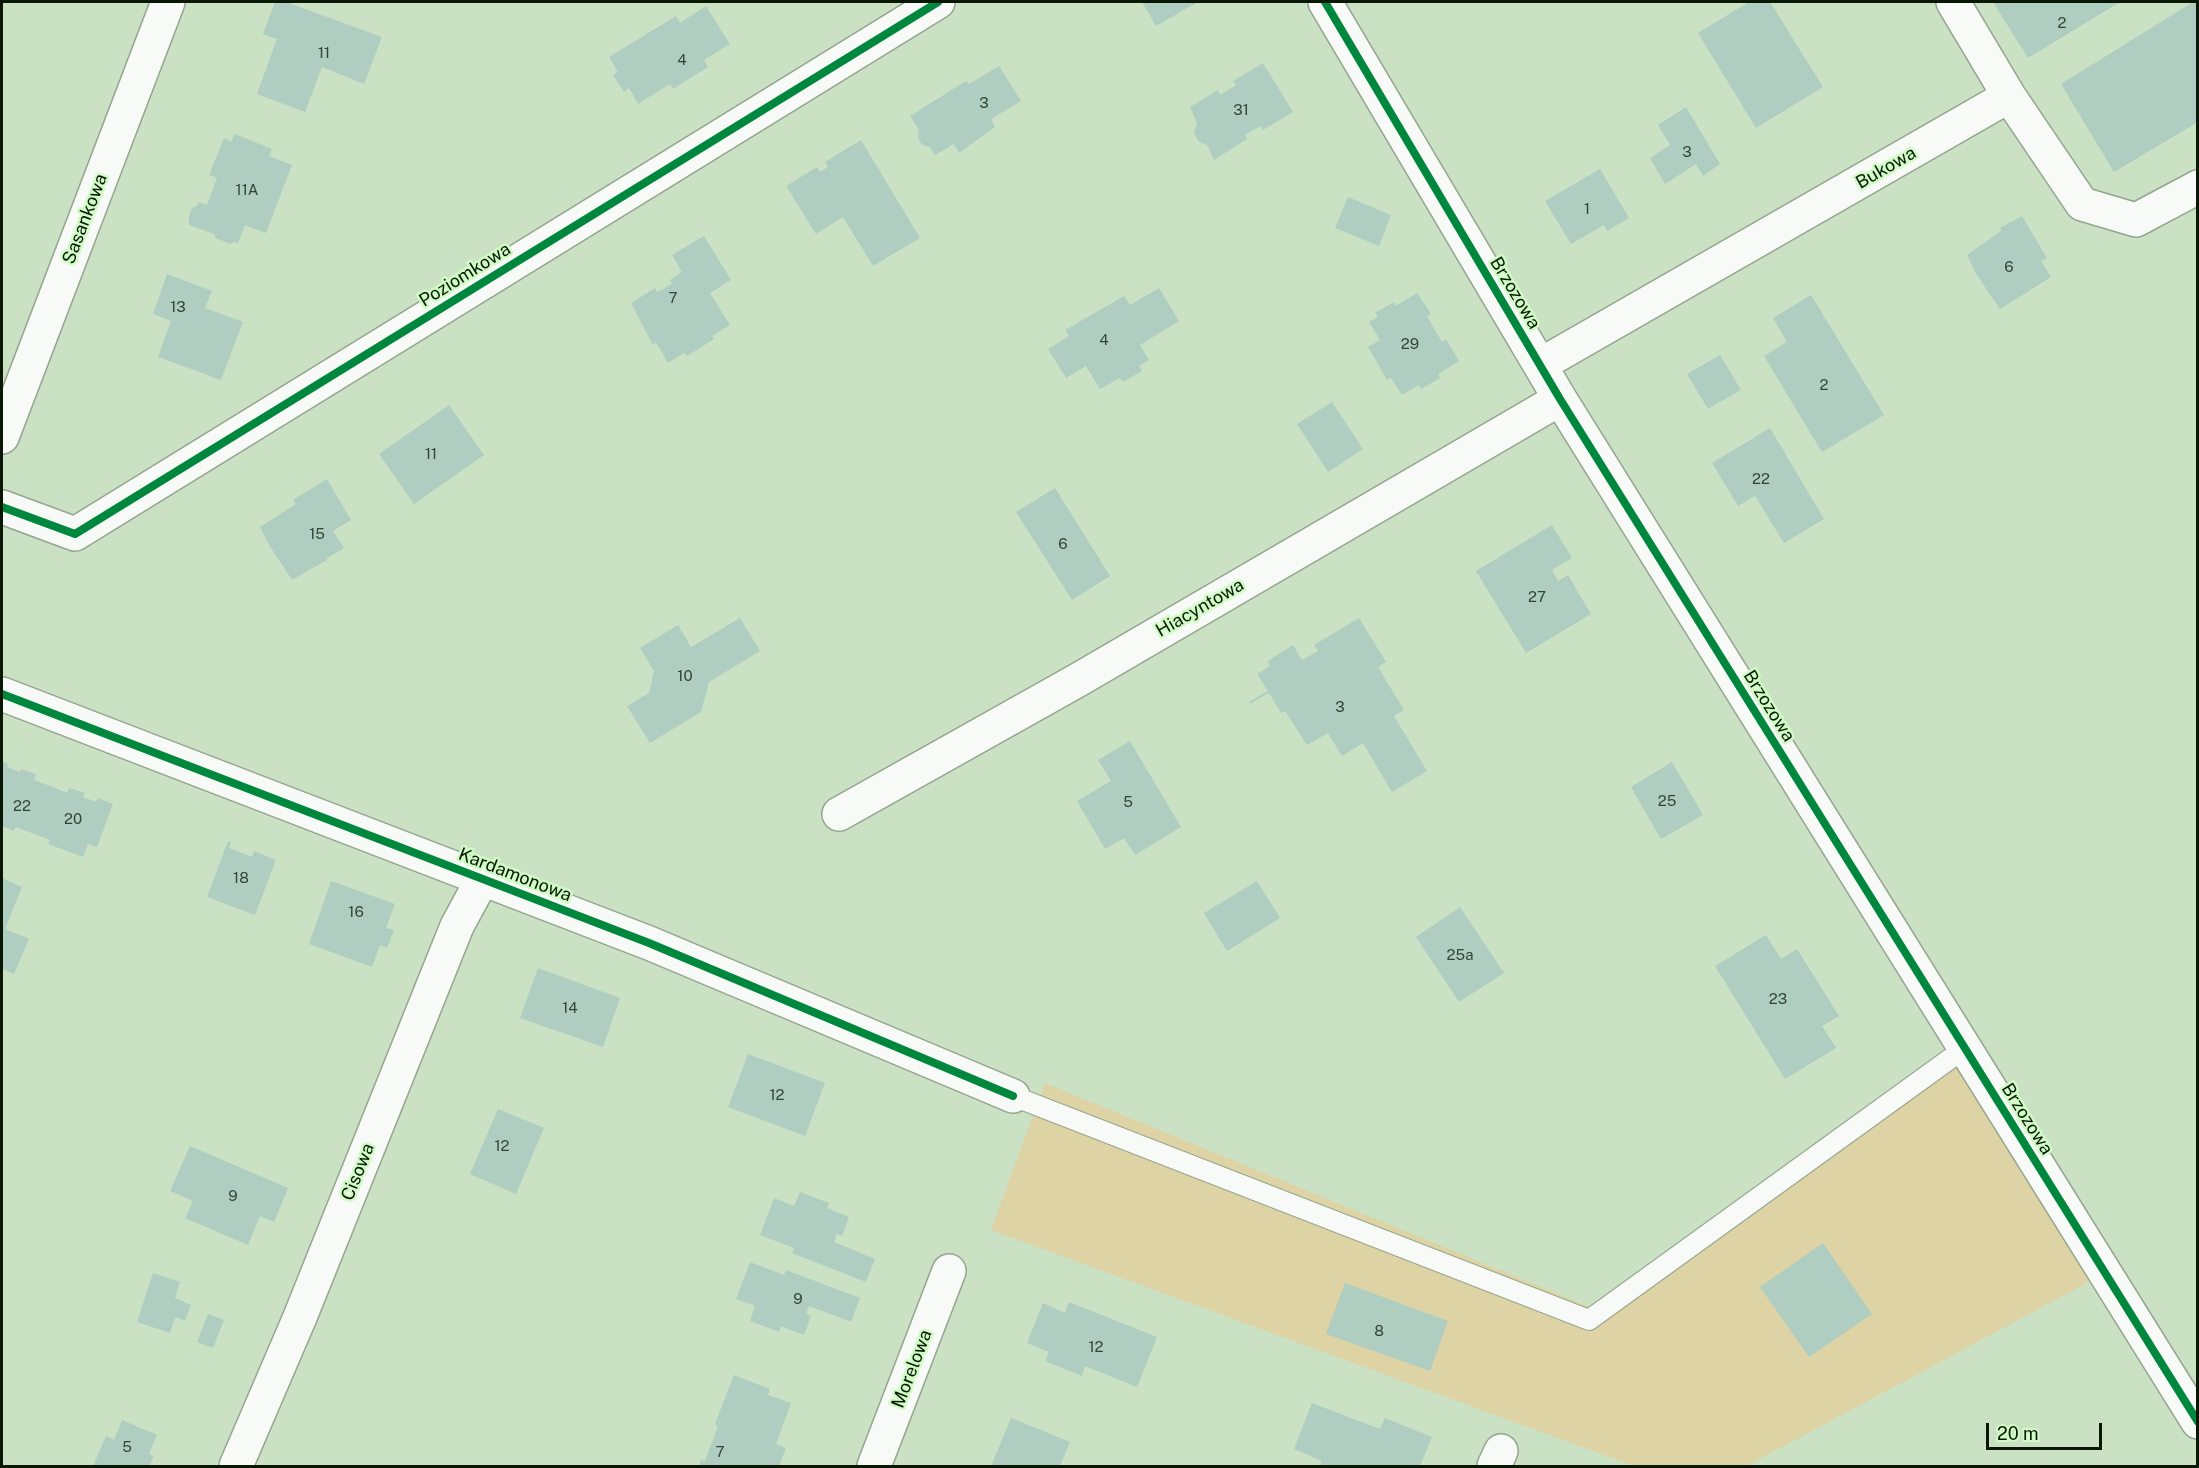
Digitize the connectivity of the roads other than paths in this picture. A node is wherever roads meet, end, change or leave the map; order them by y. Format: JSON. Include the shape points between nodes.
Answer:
{"nodes":[{"id":1,"x":168,"y":2,"type":"edge"},
{"id":2,"x":938,"y":2,"type":"edge"},
{"id":3,"x":1325,"y":2,"type":"edge"},
{"id":4,"x":1953,"y":2,"type":"edge"},
{"id":5,"x":2009,"y":96,"type":"junction"},
{"id":6,"x":2198,"y":187,"type":"edge"},
{"id":7,"x":1540,"y":365,"type":"junction"},
{"id":8,"x":1560,"y":399,"type":"junction"},
{"id":9,"x":2,"y":437,"type":"edge"},
{"id":10,"x":2,"y":507,"type":"edge"},
{"id":11,"x":2,"y":694,"type":"edge"},
{"id":12,"x":839,"y":814,"type":"dead end"},
{"id":13,"x":483,"y":878,"type":"junction"},
{"id":14,"x":1965,"y":1048,"type":"junction"},
{"id":15,"x":1013,"y":1096,"type":"joint"},
{"id":16,"x":949,"y":1271,"type":"dead end"},
{"id":17,"x":2198,"y":1422,"type":"edge"},
{"id":18,"x":236,"y":1467,"type":"edge"},
{"id":19,"x":874,"y":1467,"type":"edge"}],
"edges":[{"from":1,"to":9,"type":"street","name":"Sasankowa"},
{"from":2,"to":10,"type":"street","name":"Poziomkowa","via":[[75,534]]},
{"from":3,"to":7,"type":"street","name":"Brzozowa"},
{"from":4,"to":5,"type":"street"},
{"from":5,"to":6,"type":"street","via":[[2082,204],[2136,220]]},
{"from":5,"to":7,"type":"street","name":"Bukowa"},
{"from":7,"to":8,"type":"street","name":"Brzozowa"},
{"from":8,"to":12,"type":"street","name":"Hiacyntowa","via":[[1078,680]]},
{"from":8,"to":14,"type":"street","name":"Brzozowa"},
{"from":11,"to":13,"type":"street","name":"Kardamonowa"},
{"from":13,"to":15,"type":"street","name":"Kardamonowa","via":[[660,947]]},
{"from":13,"to":18,"type":"street","name":"Cisowa","via":[[457,926]]},
{"from":14,"to":15,"type":"lane","via":[[1589,1320]]},
{"from":14,"to":17,"type":"street","name":"Brzozowa"},
{"from":16,"to":19,"type":"street","name":"Morelowa"}]}
